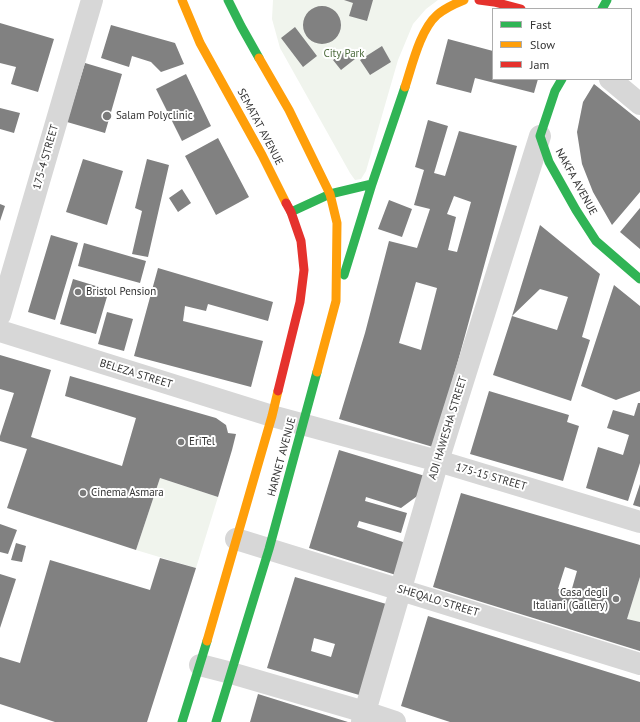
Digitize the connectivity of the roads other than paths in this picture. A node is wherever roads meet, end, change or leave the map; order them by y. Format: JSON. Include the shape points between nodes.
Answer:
{"nodes":[{"id":1,"x":92,"y":0,"type":"edge"},
{"id":2,"x":182,"y":0,"type":"edge"},
{"id":3,"x":228,"y":0,"type":"edge"},
{"id":4,"x":464,"y":0,"type":"edge"},
{"id":5,"x":479,"y":0,"type":"edge"},
{"id":6,"x":517,"y":8,"type":"edge"},
{"id":7,"x":561,"y":80,"type":"edge"},
{"id":8,"x":611,"y":80,"type":"edge"},
{"id":9,"x":640,"y":104,"type":"edge"},
{"id":10,"x":540,"y":136,"type":"junction"},
{"id":11,"x":372,"y":184,"type":"junction"},
{"id":12,"x":330,"y":194,"type":"junction"},
{"id":13,"x":291,"y":212,"type":"junction"},
{"id":14,"x":304,"y":270,"type":"joint"},
{"id":15,"x":640,"y":279,"type":"edge"},
{"id":16,"x":336,"y":301,"type":"junction"},
{"id":17,"x":0,"y":314,"type":"edge"},
{"id":18,"x":0,"y":331,"type":"edge"},
{"id":19,"x":272,"y":416,"type":"junction"},
{"id":20,"x":303,"y":425,"type":"junction"},
{"id":21,"x":438,"y":461,"type":"junction"},
{"id":22,"x":640,"y":522,"type":"edge"},
{"id":23,"x":236,"y":539,"type":"junction"},
{"id":24,"x":269,"y":549,"type":"junction"},
{"id":25,"x":400,"y":590,"type":"junction"},
{"id":26,"x":640,"y":664,"type":"edge"},
{"id":27,"x":200,"y":665,"type":"junction"},
{"id":28,"x":231,"y":673,"type":"junction"},
{"id":29,"x":364,"y":717,"type":"edge"},
{"id":30,"x":182,"y":722,"type":"edge"},
{"id":31,"x":216,"y":722,"type":"edge"},
{"id":32,"x":395,"y":722,"type":"edge"}],
"edges":[{"from":1,"to":17,"type":"street","name":"175-4 STREET"},
{"from":2,"to":13,"type":"main road","name":"SEMATAT AVENUE","via":[[200,43]]},
{"from":3,"to":12,"type":"main road","via":[[289,110]]},
{"from":4,"to":11,"type":"main road","via":[[436,16],[425,31]]},
{"from":5,"to":6,"type":"main road"},
{"from":7,"to":10,"type":"main road","via":[[555,91]]},
{"from":8,"to":9,"type":"street"},
{"from":10,"to":15,"type":"main road","name":"NAKFA AVENUE","via":[[549,162],[596,241]]},
{"from":10,"to":21,"type":"street","name":"ADI HAWESHA STREET"},
{"from":11,"to":12,"type":"main road"},
{"from":11,"to":16,"type":"main road"},
{"from":12,"to":13,"type":"main road"},
{"from":12,"to":16,"type":"main road","name":"HARNET AVENUE","via":[[337,223]]},
{"from":13,"to":14,"type":"main road","name":"SEMATAT AVENUE","via":[[301,241]]},
{"from":14,"to":19,"type":"main road","name":"HARNET AVENUE","via":[[300,302]]},
{"from":16,"to":20,"type":"main road","name":"HARNET AVENUE"},
{"from":18,"to":19,"type":"street","name":"BELEZA STREET"},
{"from":19,"to":20,"type":"street","name":"175-15 STREET"},
{"from":19,"to":23,"type":"main road","name":"HARNET AVENUE"},
{"from":20,"to":21,"type":"street","name":"175-15 STREET"},
{"from":20,"to":24,"type":"main road","name":"HARNET AVENUE"},
{"from":21,"to":22,"type":"street","name":"175-15 STREET"},
{"from":21,"to":25,"type":"street","name":"ADI HAWESHA STREET"},
{"from":23,"to":24,"type":"street","name":"SHEQALO STREET"},
{"from":23,"to":27,"type":"main road","name":"HARNET AVENUE"},
{"from":24,"to":25,"type":"street","name":"SHEQALO STREET"},
{"from":24,"to":28,"type":"main road","name":"HARNET AVENUE"},
{"from":25,"to":26,"type":"street","name":"SHEQALO STREET"},
{"from":25,"to":29,"type":"street","name":"ADI HAWESHA STREET"},
{"from":27,"to":28,"type":"street"},
{"from":27,"to":30,"type":"main road","name":"HARNET AVENUE"},
{"from":28,"to":29,"type":"street"},
{"from":28,"to":31,"type":"main road","name":"HARNET AVENUE"},
{"from":29,"to":32,"type":"street"}]}
